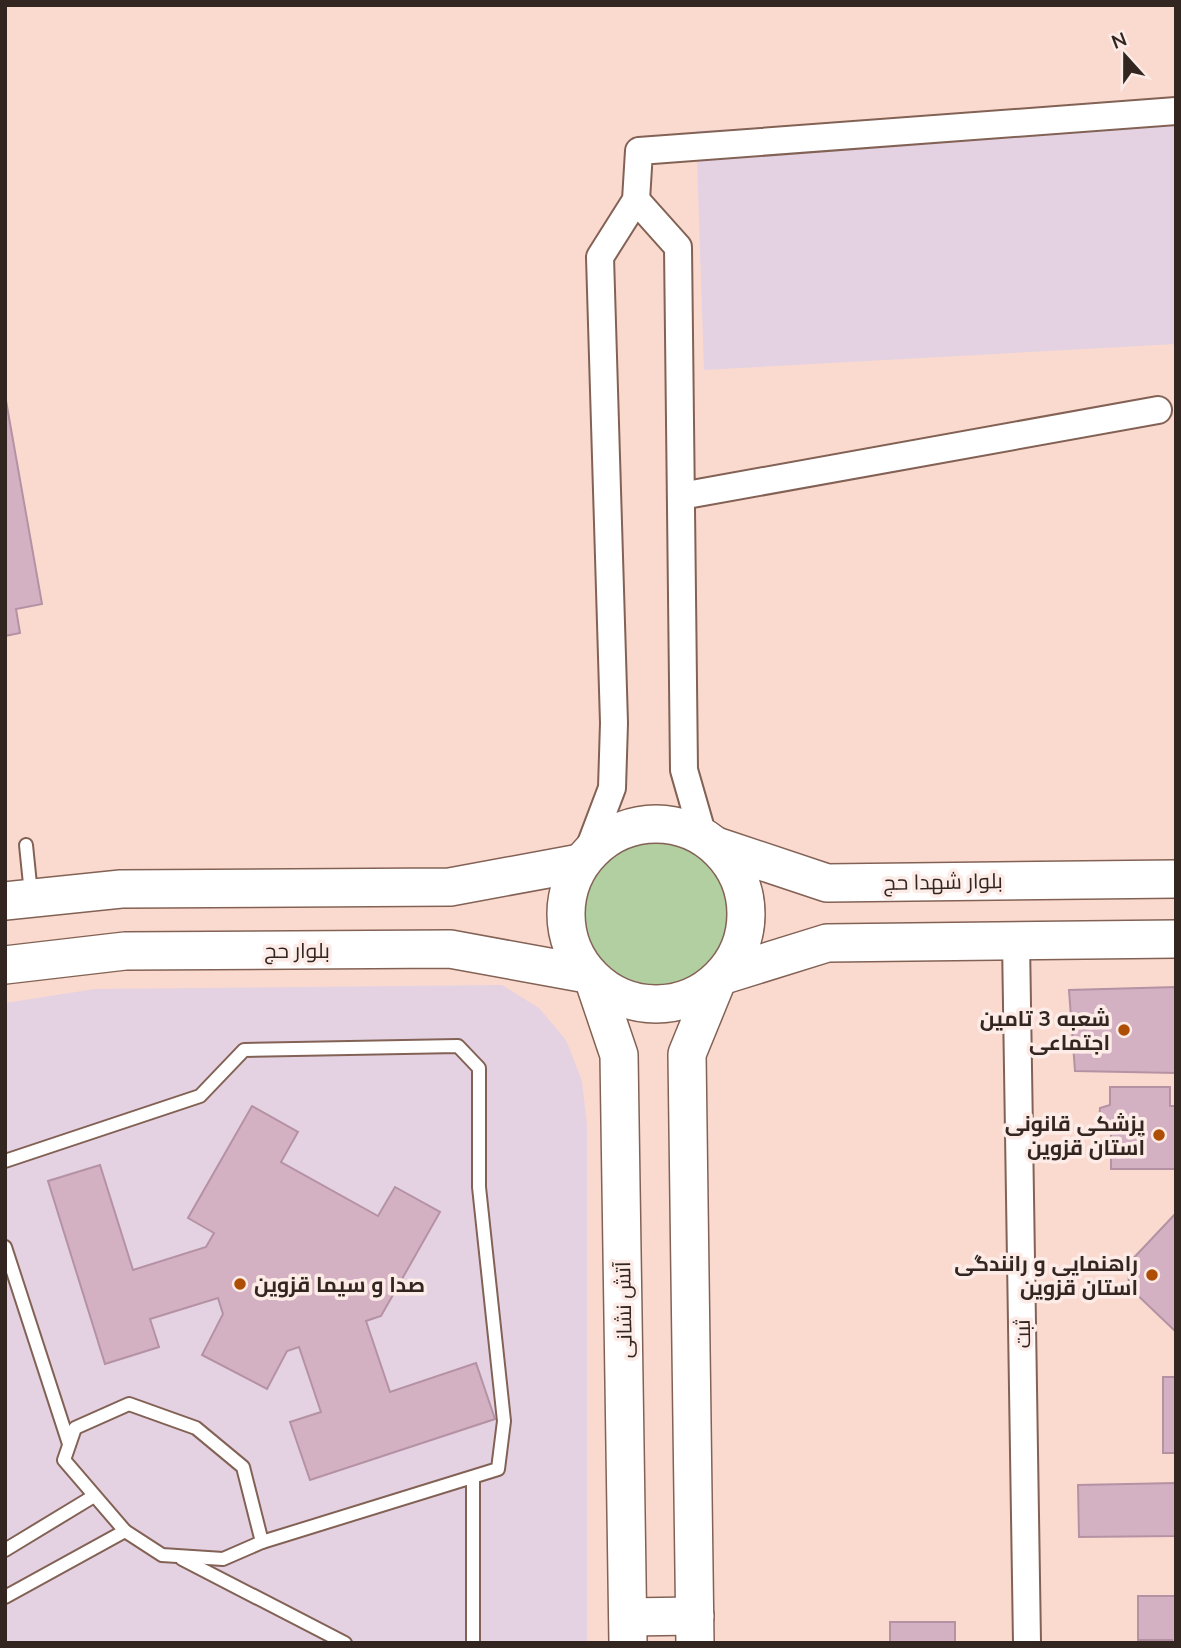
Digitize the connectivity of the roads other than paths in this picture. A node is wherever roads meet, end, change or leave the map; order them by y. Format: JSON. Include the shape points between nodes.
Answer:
{"nodes":[{"id":1,"x":1176,"y":111,"type":"edge"},
{"id":2,"x":636,"y":200,"type":"junction"},
{"id":3,"x":1158,"y":410,"type":"dead end"},
{"id":4,"x":681,"y":496,"type":"junction"},
{"id":5,"x":709,"y":841,"type":"junction"},
{"id":6,"x":26,"y":845,"type":"dead end"},
{"id":7,"x":584,"y":859,"type":"junction"},
{"id":8,"x":1176,"y":879,"type":"edge"},
{"id":9,"x":18,"y":899,"type":"edge"},
{"id":10,"x":1176,"y":939,"type":"edge"},
{"id":11,"x":1016,"y":941,"type":"junction"},
{"id":12,"x":5,"y":965,"type":"edge"},
{"id":13,"x":591,"y":978,"type":"junction"},
{"id":14,"x":720,"y":979,"type":"junction"},
{"id":15,"x":5,"y":1161,"type":"edge"},
{"id":16,"x":5,"y":1247,"type":"edge"},
{"id":17,"x":69,"y":1444,"type":"junction"},
{"id":18,"x":474,"y":1478,"type":"junction"},
{"id":19,"x":94,"y":1496,"type":"junction"},
{"id":20,"x":125,"y":1531,"type":"junction"},
{"id":21,"x":262,"y":1542,"type":"junction"},
{"id":22,"x":5,"y":1550,"type":"edge"},
{"id":23,"x":175,"y":1555,"type":"junction"},
{"id":24,"x":5,"y":1597,"type":"edge"},
{"id":25,"x":695,"y":1629,"type":"edge"},
{"id":26,"x":628,"y":1630,"type":"edge"},
{"id":27,"x":345,"y":1643,"type":"edge"},
{"id":28,"x":473,"y":1643,"type":"edge"},
{"id":29,"x":1027,"y":1643,"type":"edge"}],
"edges":[{"from":1,"to":2,"type":"street","via":[[639,151]]},
{"from":2,"to":4,"type":"street","via":[[678,247]]},
{"from":2,"to":7,"type":"street","via":[[600,257],[614,723],[612,788]]},
{"from":3,"to":4,"type":"street"},
{"from":4,"to":5,"type":"street","via":[[684,770]]},
{"from":5,"to":7,"type":"main road","via":[[673,825],[641,824],[611,835]]},
{"from":5,"to":8,"type":"main road","name":"بلوار شهدا حج","via":[[827,883]]},
{"from":5,"to":14,"type":"main road","via":[[738,874],[747,908],[742,944]]},
{"from":6,"to":9,"type":"lane"},
{"from":7,"to":9,"type":"main road","via":[[450,887],[121,889]]},
{"from":7,"to":13,"type":"main road","via":[[568,890],[565,920],[572,949]]},
{"from":10,"to":11,"type":"main road"},
{"from":11,"to":14,"type":"main road","via":[[828,943]]},
{"from":11,"to":29,"type":"street","name":"ثبت"},
{"from":12,"to":13,"type":"main road","name":"بلوار حج","via":[[125,951],[450,949]]},
{"from":13,"to":14,"type":"main road","via":[[622,999],[655,1005],[687,1000]]},
{"from":13,"to":26,"type":"main road","name":"آتش نشانی","via":[[619,1055]]},
{"from":14,"to":25,"type":"main road","via":[[687,1054]]},
{"from":15,"to":18,"type":"lane","via":[[200,1096],[244,1050],[458,1046],[479,1068],[480,1187],[504,1421],[498,1469]]},
{"from":16,"to":17,"type":"lane"},
{"from":17,"to":19,"type":"lane","via":[[64,1460]]},
{"from":17,"to":21,"type":"lane","via":[[75,1427],[129,1404],[197,1428],[243,1467]]},
{"from":18,"to":21,"type":"lane"},
{"from":18,"to":28,"type":"lane"},
{"from":19,"to":20,"type":"lane"},
{"from":19,"to":22,"type":"lane"},
{"from":20,"to":23,"type":"lane","via":[[162,1555]]},
{"from":20,"to":24,"type":"lane"},
{"from":21,"to":23,"type":"lane","via":[[223,1559]]},
{"from":23,"to":27,"type":"lane"},
{"from":25,"to":26,"type":"main road"}]}
